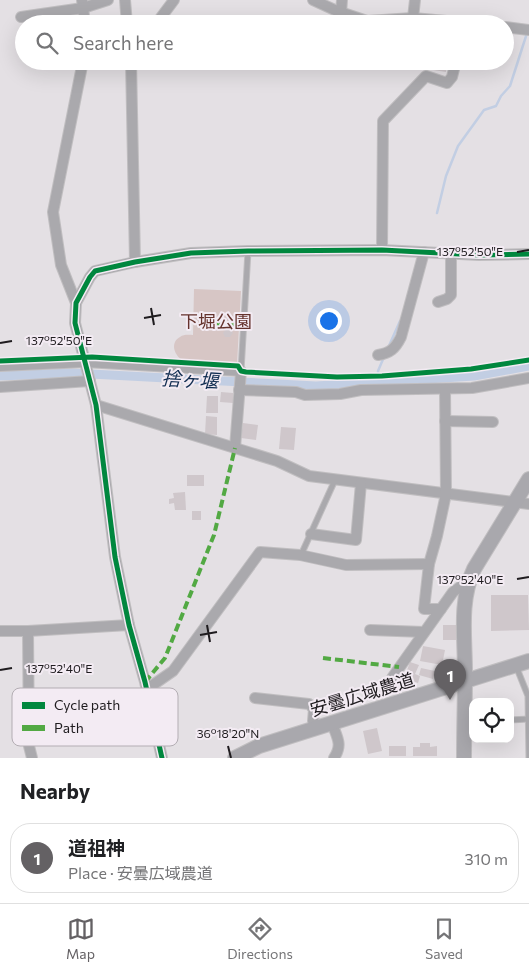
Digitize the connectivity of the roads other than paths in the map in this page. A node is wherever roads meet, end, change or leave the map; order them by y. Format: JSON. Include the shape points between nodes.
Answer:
{"nodes":[{"id":1,"x":108,"y":0,"type":"edge"},
{"id":2,"x":125,"y":0,"type":"edge"},
{"id":3,"x":174,"y":0,"type":"edge"},
{"id":4,"x":312,"y":0,"type":"edge"},
{"id":5,"x":342,"y":0,"type":"edge"},
{"id":6,"x":415,"y":0,"type":"edge"},
{"id":7,"x":83,"y":4,"type":"edge"},
{"id":8,"x":341,"y":13,"type":"junction"},
{"id":9,"x":31,"y":15,"type":"edge"},
{"id":10,"x":126,"y":15,"type":"edge"},
{"id":11,"x":163,"y":15,"type":"edge"},
{"id":12,"x":348,"y":15,"type":"edge"},
{"id":13,"x":413,"y":15,"type":"edge"},
{"id":14,"x":514,"y":28,"type":"edge"},
{"id":15,"x":529,"y":30,"type":"edge"},
{"id":16,"x":81,"y":70,"type":"edge"},
{"id":17,"x":131,"y":70,"type":"edge"},
{"id":18,"x":454,"y":70,"type":"edge"},
{"id":19,"x":382,"y":250,"type":"junction"},
{"id":20,"x":248,"y":251,"type":"junction"},
{"id":21,"x":424,"y":252,"type":"junction"},
{"id":22,"x":451,"y":254,"type":"junction"},
{"id":23,"x":529,"y":254,"type":"edge"},
{"id":24,"x":135,"y":262,"type":"junction"},
{"id":25,"x":438,"y":302,"type":"dead end"},
{"id":26,"x":76,"y":303,"type":"junction"},
{"id":27,"x":378,"y":355,"type":"dead end"},
{"id":28,"x":86,"y":364,"type":"junction"},
{"id":29,"x":0,"y":366,"type":"edge"},
{"id":30,"x":241,"y":373,"type":"junction"},
{"id":31,"x":529,"y":378,"type":"edge"},
{"id":32,"x":90,"y":380,"type":"junction"},
{"id":33,"x":0,"y":387,"type":"edge"},
{"id":34,"x":444,"y":389,"type":"junction"},
{"id":35,"x":239,"y":390,"type":"junction"},
{"id":36,"x":96,"y":405,"type":"junction"},
{"id":37,"x":445,"y":421,"type":"junction"},
{"id":38,"x":493,"y":422,"type":"dead end"},
{"id":39,"x":235,"y":448,"type":"junction"},
{"id":40,"x":529,"y":479,"type":"edge"},
{"id":41,"x":335,"y":480,"type":"junction"},
{"id":42,"x":361,"y":483,"type":"junction"},
{"id":43,"x":446,"y":494,"type":"junction"},
{"id":44,"x":522,"y":503,"type":"edge"},
{"id":45,"x":311,"y":534,"type":"junction"},
{"id":46,"x":300,"y":555,"type":"junction"},
{"id":47,"x":429,"y":564,"type":"junction"},
{"id":48,"x":468,"y":581,"type":"junction"},
{"id":49,"x":441,"y":609,"type":"junction"},
{"id":50,"x":129,"y":625,"type":"junction"},
{"id":51,"x":370,"y":630,"type":"dead end"},
{"id":52,"x":0,"y":631,"type":"edge"},
{"id":53,"x":28,"y":631,"type":"junction"},
{"id":54,"x":424,"y":632,"type":"junction"},
{"id":55,"x":522,"y":663,"type":"edge"},
{"id":56,"x":392,"y":678,"type":"road end"},
{"id":57,"x":465,"y":682,"type":"junction"},
{"id":58,"x":28,"y":688,"type":"edge"},
{"id":59,"x":147,"y":688,"type":"edge"},
{"id":60,"x":148,"y":688,"type":"edge"},
{"id":61,"x":255,"y":698,"type":"dead end"},
{"id":62,"x":514,"y":720,"type":"edge"},
{"id":63,"x":529,"y":720,"type":"edge"},
{"id":64,"x":313,"y":721,"type":"dead end"},
{"id":65,"x":332,"y":723,"type":"junction"},
{"id":66,"x":235,"y":758,"type":"edge"},
{"id":67,"x":334,"y":758,"type":"edge"},
{"id":68,"x":464,"y":758,"type":"edge"},
{"id":69,"x":529,"y":758,"type":"edge"}],
"edges":[{"from":1,"to":7,"type":"street"},
{"from":2,"to":10,"type":"street"},
{"from":3,"to":11,"type":"street"},
{"from":4,"to":8,"type":"street"},
{"from":5,"to":8,"type":"street"},
{"from":6,"to":13,"type":"street"},
{"from":7,"to":9,"type":"street"},
{"from":8,"to":12,"type":"street"},
{"from":14,"to":15,"type":"street"},
{"from":16,"to":26,"type":"street","via":[[53,212],[61,265]]},
{"from":17,"to":24,"type":"street"},
{"from":18,"to":19,"type":"street","via":[[452,78],[446,83],[426,76],[383,121]]},
{"from":19,"to":20,"type":"street"},
{"from":19,"to":21,"type":"street"},
{"from":20,"to":24,"type":"street","via":[[191,253]]},
{"from":20,"to":30,"type":"lane"},
{"from":21,"to":22,"type":"street"},
{"from":21,"to":27,"type":"street","via":[[397,346]]},
{"from":22,"to":23,"type":"street"},
{"from":22,"to":25,"type":"street","via":[[451,295]]},
{"from":24,"to":26,"type":"street","via":[[95,271]]},
{"from":26,"to":28,"type":"street","via":[[75,323]]},
{"from":28,"to":29,"type":"street"},
{"from":28,"to":30,"type":"street"},
{"from":28,"to":32,"type":"street"},
{"from":30,"to":35,"type":"street"},
{"from":31,"to":34,"type":"street","via":[[472,388]]},
{"from":32,"to":33,"type":"street"},
{"from":32,"to":36,"type":"street"},
{"from":34,"to":35,"type":"street","via":[[362,390],[305,395]]},
{"from":34,"to":37,"type":"street"},
{"from":35,"to":39,"type":"street"},
{"from":36,"to":39,"type":"street"},
{"from":36,"to":50,"type":"street","via":[[115,557]]},
{"from":37,"to":38,"type":"street"},
{"from":37,"to":43,"type":"street"},
{"from":39,"to":41,"type":"street","via":[[277,460],[309,476]]},
{"from":40,"to":44,"type":"main road"},
{"from":41,"to":42,"type":"street"},
{"from":41,"to":45,"type":"lane"},
{"from":42,"to":43,"type":"street"},
{"from":42,"to":45,"type":"street","via":[[356,540]]},
{"from":43,"to":44,"type":"street"},
{"from":43,"to":47,"type":"street"},
{"from":44,"to":48,"type":"main road"},
{"from":45,"to":46,"type":"lane"},
{"from":46,"to":47,"type":"street","via":[[346,564]]},
{"from":46,"to":60,"type":"street","via":[[260,552],[173,671]]},
{"from":47,"to":49,"type":"street","via":[[424,608]]},
{"from":48,"to":49,"type":"street","via":[[453,592]]},
{"from":48,"to":57,"type":"main road","via":[[464,628]]},
{"from":49,"to":54,"type":"street"},
{"from":50,"to":53,"type":"street"},
{"from":50,"to":59,"type":"street"},
{"from":51,"to":54,"type":"street"},
{"from":52,"to":53,"type":"street"},
{"from":53,"to":58,"type":"street"},
{"from":54,"to":56,"type":"street"},
{"from":55,"to":57,"type":"main road","name":"安曇広域農道"},
{"from":55,"to":63,"type":"lane"},
{"from":57,"to":65,"type":"main road","name":"安曇広域農道"},
{"from":57,"to":68,"type":"main road"},
{"from":61,"to":64,"type":"street","via":[[309,704],[314,710]]},
{"from":62,"to":63,"type":"lane"},
{"from":63,"to":69,"type":"lane"},
{"from":65,"to":66,"type":"main road","name":"安曇広域農道","via":[[259,746]]},
{"from":65,"to":67,"type":"street","via":[[340,749]]}]}
